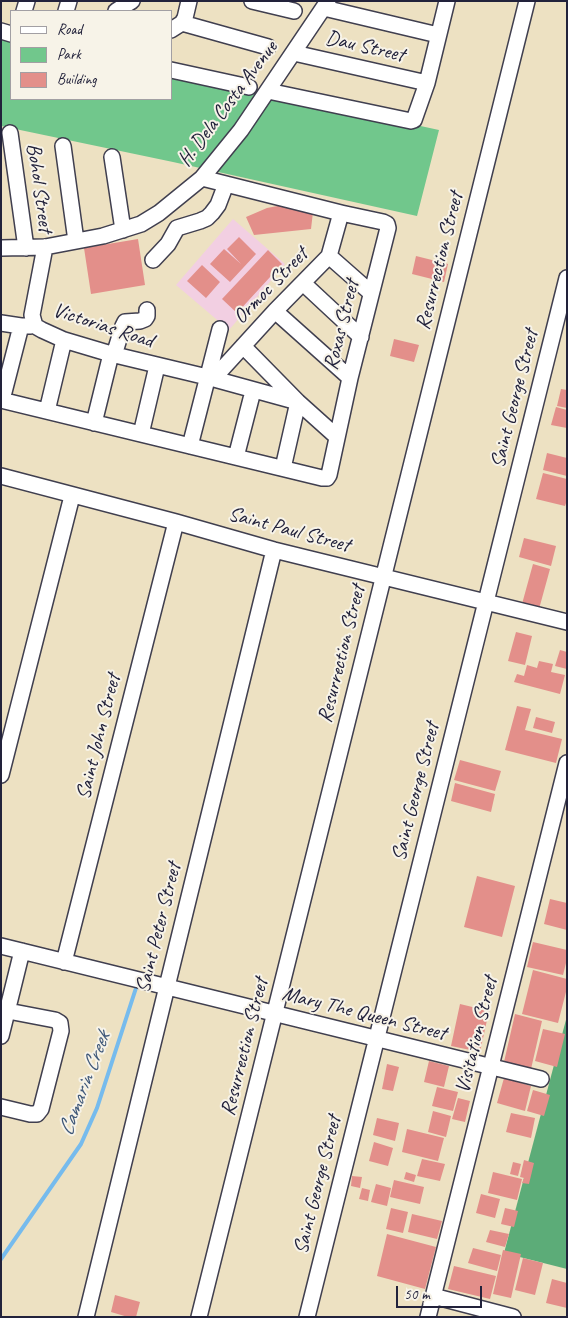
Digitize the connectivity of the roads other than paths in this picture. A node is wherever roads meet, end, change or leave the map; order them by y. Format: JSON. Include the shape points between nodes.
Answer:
{"nodes":[{"id":1,"x":132,"y":1,"type":"edge"},
{"id":2,"x":189,"y":1,"type":"edge"},
{"id":3,"x":252,"y":1,"type":"edge"},
{"id":4,"x":447,"y":1,"type":"edge"},
{"id":5,"x":527,"y":1,"type":"edge"},
{"id":6,"x":326,"y":4,"type":"edge"},
{"id":7,"x":118,"y":10,"type":"edge"},
{"id":8,"x":294,"y":11,"type":"dead end"},
{"id":9,"x":176,"y":27,"type":"edge"},
{"id":10,"x":438,"y":35,"type":"junction"},
{"id":11,"x":268,"y":47,"type":"dead end"},
{"id":12,"x":294,"y":53,"type":"junction"},
{"id":13,"x":172,"y":70,"type":"edge"},
{"id":14,"x":427,"y":83,"type":"junction"},
{"id":15,"x":250,"y":87,"type":"dead end"},
{"id":16,"x":268,"y":91,"type":"junction"},
{"id":17,"x":10,"y":133,"type":"dead end"},
{"id":18,"x":63,"y":146,"type":"dead end"},
{"id":19,"x":112,"y":157,"type":"dead end"},
{"id":20,"x":202,"y":178,"type":"junction"},
{"id":21,"x":226,"y":184,"type":"junction"},
{"id":22,"x":341,"y":213,"type":"junction"},
{"id":23,"x":123,"y":230,"type":"junction"},
{"id":24,"x":76,"y":241,"type":"junction"},
{"id":25,"x":45,"y":247,"type":"junction"},
{"id":26,"x":1,"y":248,"type":"edge"},
{"id":27,"x":26,"y":248,"type":"junction"},
{"id":28,"x":329,"y":256,"type":"junction"},
{"id":29,"x":153,"y":260,"type":"dead end"},
{"id":30,"x":567,"y":278,"type":"edge"},
{"id":31,"x":303,"y":283,"type":"junction"},
{"id":32,"x":371,"y":293,"type":"junction"},
{"id":33,"x":147,"y":310,"type":"dead end"},
{"id":34,"x":275,"y":311,"type":"junction"},
{"id":35,"x":1,"y":323,"type":"edge"},
{"id":36,"x":28,"y":326,"type":"junction"},
{"id":37,"x":220,"y":329,"type":"dead end"},
{"id":38,"x":361,"y":337,"type":"junction"},
{"id":39,"x":64,"y":340,"type":"junction"},
{"id":40,"x":243,"y":346,"type":"junction"},
{"id":41,"x":113,"y":355,"type":"junction"},
{"id":42,"x":157,"y":366,"type":"junction"},
{"id":43,"x":210,"y":378,"type":"junction"},
{"id":44,"x":350,"y":378,"type":"junction"},
{"id":45,"x":253,"y":391,"type":"junction"},
{"id":46,"x":1,"y":400,"type":"edge"},
{"id":47,"x":298,"y":402,"type":"junction"},
{"id":48,"x":47,"y":411,"type":"junction"},
{"id":49,"x":94,"y":423,"type":"junction"},
{"id":50,"x":141,"y":434,"type":"junction"},
{"id":51,"x":337,"y":437,"type":"junction"},
{"id":52,"x":190,"y":446,"type":"junction"},
{"id":53,"x":236,"y":457,"type":"junction"},
{"id":54,"x":283,"y":468,"type":"junction"},
{"id":55,"x":1,"y":476,"type":"edge"},
{"id":56,"x":72,"y":496,"type":"junction"},
{"id":57,"x":176,"y":522,"type":"junction"},
{"id":58,"x":274,"y":550,"type":"junction"},
{"id":59,"x":383,"y":576,"type":"junction"},
{"id":60,"x":486,"y":602,"type":"junction"},
{"id":61,"x":567,"y":622,"type":"edge"},
{"id":62,"x":567,"y":764,"type":"edge"},
{"id":63,"x":1,"y":775,"type":"edge"},
{"id":64,"x":1,"y":946,"type":"edge"},
{"id":65,"x":22,"y":951,"type":"junction"},
{"id":66,"x":64,"y":962,"type":"junction"},
{"id":67,"x":166,"y":987,"type":"junction"},
{"id":68,"x":8,"y":1011,"type":"junction"},
{"id":69,"x":275,"y":1014,"type":"junction"},
{"id":70,"x":1,"y":1036,"type":"edge"},
{"id":71,"x":376,"y":1039,"type":"junction"},
{"id":72,"x":491,"y":1067,"type":"junction"},
{"id":73,"x":541,"y":1079,"type":"dead end"},
{"id":74,"x":1,"y":1107,"type":"edge"},
{"id":75,"x":433,"y":1296,"type":"junction"},
{"id":76,"x":86,"y":1317,"type":"edge"},
{"id":77,"x":199,"y":1317,"type":"edge"},
{"id":78,"x":307,"y":1317,"type":"edge"},
{"id":79,"x":428,"y":1317,"type":"edge"},
{"id":80,"x":513,"y":1317,"type":"edge"}],
"edges":[{"from":1,"to":7,"type":"street"},
{"from":2,"to":9,"type":"street","via":[[185,18]]},
{"from":3,"to":8,"type":"street"},
{"from":4,"to":10,"type":"street"},
{"from":5,"to":59,"type":"street","name":"Resurrection Street"},
{"from":6,"to":10,"type":"street"},
{"from":6,"to":12,"type":"street","name":"H. Dela Costa Avenue"},
{"from":9,"to":11,"type":"street"},
{"from":10,"to":14,"type":"street"},
{"from":12,"to":14,"type":"street","name":"Dau Street"},
{"from":12,"to":16,"type":"street","name":"H. Dela Costa Avenue"},
{"from":13,"to":15,"type":"street"},
{"from":14,"to":16,"type":"street","via":[[416,116],[411,121]]},
{"from":16,"to":20,"type":"street","name":"H. Dela Costa Avenue"},
{"from":17,"to":27,"type":"street","name":"Bohol Street"},
{"from":18,"to":24,"type":"street"},
{"from":19,"to":23,"type":"street"},
{"from":20,"to":21,"type":"street"},
{"from":20,"to":23,"type":"street","name":"H. Dela Costa Avenue","via":[[159,213]]},
{"from":21,"to":22,"type":"street"},
{"from":21,"to":29,"type":"street","via":[[212,213],[200,221],[177,228]]},
{"from":22,"to":28,"type":"street","name":"Ormoc Street"},
{"from":22,"to":32,"type":"street","name":"Roxas Street","via":[[387,224]]},
{"from":23,"to":24,"type":"street","name":"H. Dela Costa Avenue"},
{"from":24,"to":25,"type":"street","name":"H. Dela Costa Avenue"},
{"from":25,"to":27,"type":"street","name":"H. Dela Costa Avenue"},
{"from":25,"to":36,"type":"street","name":"Victorias Road"},
{"from":26,"to":27,"type":"street","name":"H. Dela Costa Avenue"},
{"from":28,"to":31,"type":"street","name":"Ormoc Street"},
{"from":28,"to":32,"type":"street"},
{"from":30,"to":60,"type":"street","name":"Saint George Street"},
{"from":31,"to":34,"type":"street","name":"Ormoc Street"},
{"from":31,"to":38,"type":"street"},
{"from":32,"to":38,"type":"street","name":"Roxas Street"},
{"from":33,"to":41,"type":"street","via":[[145,319],[125,322]]},
{"from":34,"to":40,"type":"street","name":"Ormoc Street"},
{"from":34,"to":44,"type":"street"},
{"from":35,"to":36,"type":"street"},
{"from":36,"to":39,"type":"street","name":"Victorias Road"},
{"from":36,"to":46,"type":"street"},
{"from":37,"to":43,"type":"street"},
{"from":38,"to":44,"type":"street","name":"Roxas Street"},
{"from":39,"to":41,"type":"street","name":"Victorias Road"},
{"from":39,"to":48,"type":"street"},
{"from":40,"to":43,"type":"street","name":"Ormoc Street"},
{"from":40,"to":47,"type":"street"},
{"from":41,"to":42,"type":"street","name":"Victorias Road"},
{"from":41,"to":49,"type":"street"},
{"from":42,"to":43,"type":"street","name":"Victorias Road"},
{"from":42,"to":50,"type":"street"},
{"from":43,"to":45,"type":"street","name":"Victorias Road"},
{"from":43,"to":52,"type":"street"},
{"from":44,"to":51,"type":"street","name":"Roxas Street"},
{"from":45,"to":47,"type":"street","name":"Victorias Road"},
{"from":45,"to":53,"type":"street"},
{"from":46,"to":48,"type":"street"},
{"from":47,"to":51,"type":"street"},
{"from":47,"to":54,"type":"street"},
{"from":48,"to":49,"type":"street"},
{"from":49,"to":50,"type":"street"},
{"from":50,"to":52,"type":"street"},
{"from":51,"to":54,"type":"street","name":"Roxas Street","via":[[327,478]]},
{"from":52,"to":53,"type":"street"},
{"from":53,"to":54,"type":"street"},
{"from":55,"to":56,"type":"street","name":"Saint Paul Street"},
{"from":56,"to":57,"type":"street","name":"Saint Paul Street"},
{"from":56,"to":63,"type":"street"},
{"from":57,"to":58,"type":"street","name":"Saint Paul Street"},
{"from":57,"to":66,"type":"street","name":"Saint John Street"},
{"from":58,"to":59,"type":"street","name":"Saint Paul Street"},
{"from":58,"to":67,"type":"street","name":"Saint Peter Street"},
{"from":59,"to":60,"type":"street","name":"Saint Paul Street"},
{"from":59,"to":69,"type":"street","name":"Resurrection Street"},
{"from":60,"to":61,"type":"street","name":"Saint Paul Street"},
{"from":60,"to":71,"type":"street","name":"Saint George Street"},
{"from":62,"to":72,"type":"street","name":"Visitation Street"},
{"from":64,"to":65,"type":"street","name":"Mary The Queen Street"},
{"from":65,"to":66,"type":"street","name":"Mary The Queen Street"},
{"from":65,"to":68,"type":"street"},
{"from":66,"to":67,"type":"street","name":"Mary The Queen Street"},
{"from":67,"to":69,"type":"street","name":"Mary The Queen Street"},
{"from":67,"to":76,"type":"street","name":"Saint Peter Street"},
{"from":68,"to":70,"type":"street"},
{"from":68,"to":74,"type":"street","via":[[55,1020],[60,1023],[61,1031],[41,1109],[37,1114],[30,1114]]},
{"from":69,"to":71,"type":"street","name":"Mary The Queen Street"},
{"from":69,"to":77,"type":"street","name":"Resurrection Street"},
{"from":71,"to":72,"type":"street","name":"Mary The Queen Street"},
{"from":71,"to":78,"type":"street","name":"Saint George Street"},
{"from":72,"to":73,"type":"street","name":"Mary The Queen Street"},
{"from":72,"to":75,"type":"street","name":"Visitation Street"},
{"from":75,"to":79,"type":"street","name":"Visitation Street"},
{"from":75,"to":80,"type":"street"}]}
